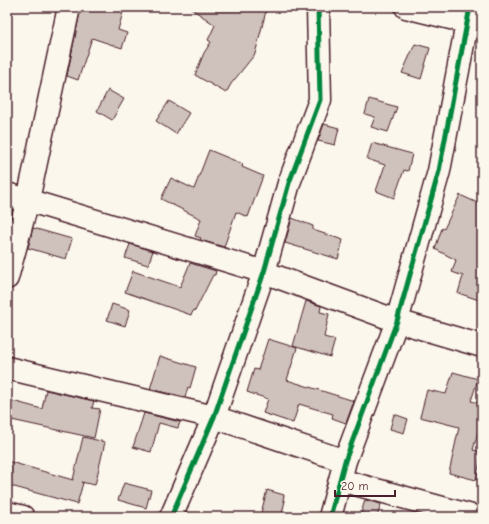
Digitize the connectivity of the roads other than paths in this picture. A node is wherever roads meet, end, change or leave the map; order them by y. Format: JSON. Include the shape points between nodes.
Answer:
{"nodes":[{"id":1,"x":69,"y":7,"type":"edge"},
{"id":2,"x":318,"y":7,"type":"edge"},
{"id":3,"x":406,"y":7,"type":"edge"},
{"id":4,"x":472,"y":12,"type":"edge"},
{"id":5,"x":7,"y":194,"type":"edge"},
{"id":6,"x":28,"y":200,"type":"junction"},
{"id":7,"x":264,"y":272,"type":"junction"},
{"id":8,"x":7,"y":278,"type":"edge"},
{"id":9,"x":397,"y":321,"type":"junction"},
{"id":10,"x":482,"y":346,"type":"edge"},
{"id":11,"x":7,"y":368,"type":"edge"},
{"id":12,"x":214,"y":417,"type":"junction"},
{"id":13,"x":343,"y":470,"type":"junction"},
{"id":14,"x":7,"y":512,"type":"edge"},
{"id":15,"x":23,"y":517,"type":"edge"},
{"id":16,"x":171,"y":517,"type":"edge"},
{"id":17,"x":330,"y":517,"type":"edge"},
{"id":18,"x":476,"y":517,"type":"edge"}],
"edges":[{"from":1,"to":6,"type":"street"},
{"from":2,"to":7,"type":"street","via":[[320,100],[289,182]]},
{"from":3,"to":4,"type":"street"},
{"from":4,"to":9,"type":"street","via":[[439,170]]},
{"from":5,"to":6,"type":"street"},
{"from":6,"to":7,"type":"street"},
{"from":6,"to":8,"type":"street"},
{"from":7,"to":9,"type":"street"},
{"from":7,"to":12,"type":"street"},
{"from":9,"to":10,"type":"street"},
{"from":9,"to":13,"type":"street"},
{"from":11,"to":12,"type":"street"},
{"from":12,"to":13,"type":"street"},
{"from":12,"to":16,"type":"street"},
{"from":13,"to":17,"type":"street"},
{"from":13,"to":18,"type":"street"},
{"from":14,"to":15,"type":"street"}]}
